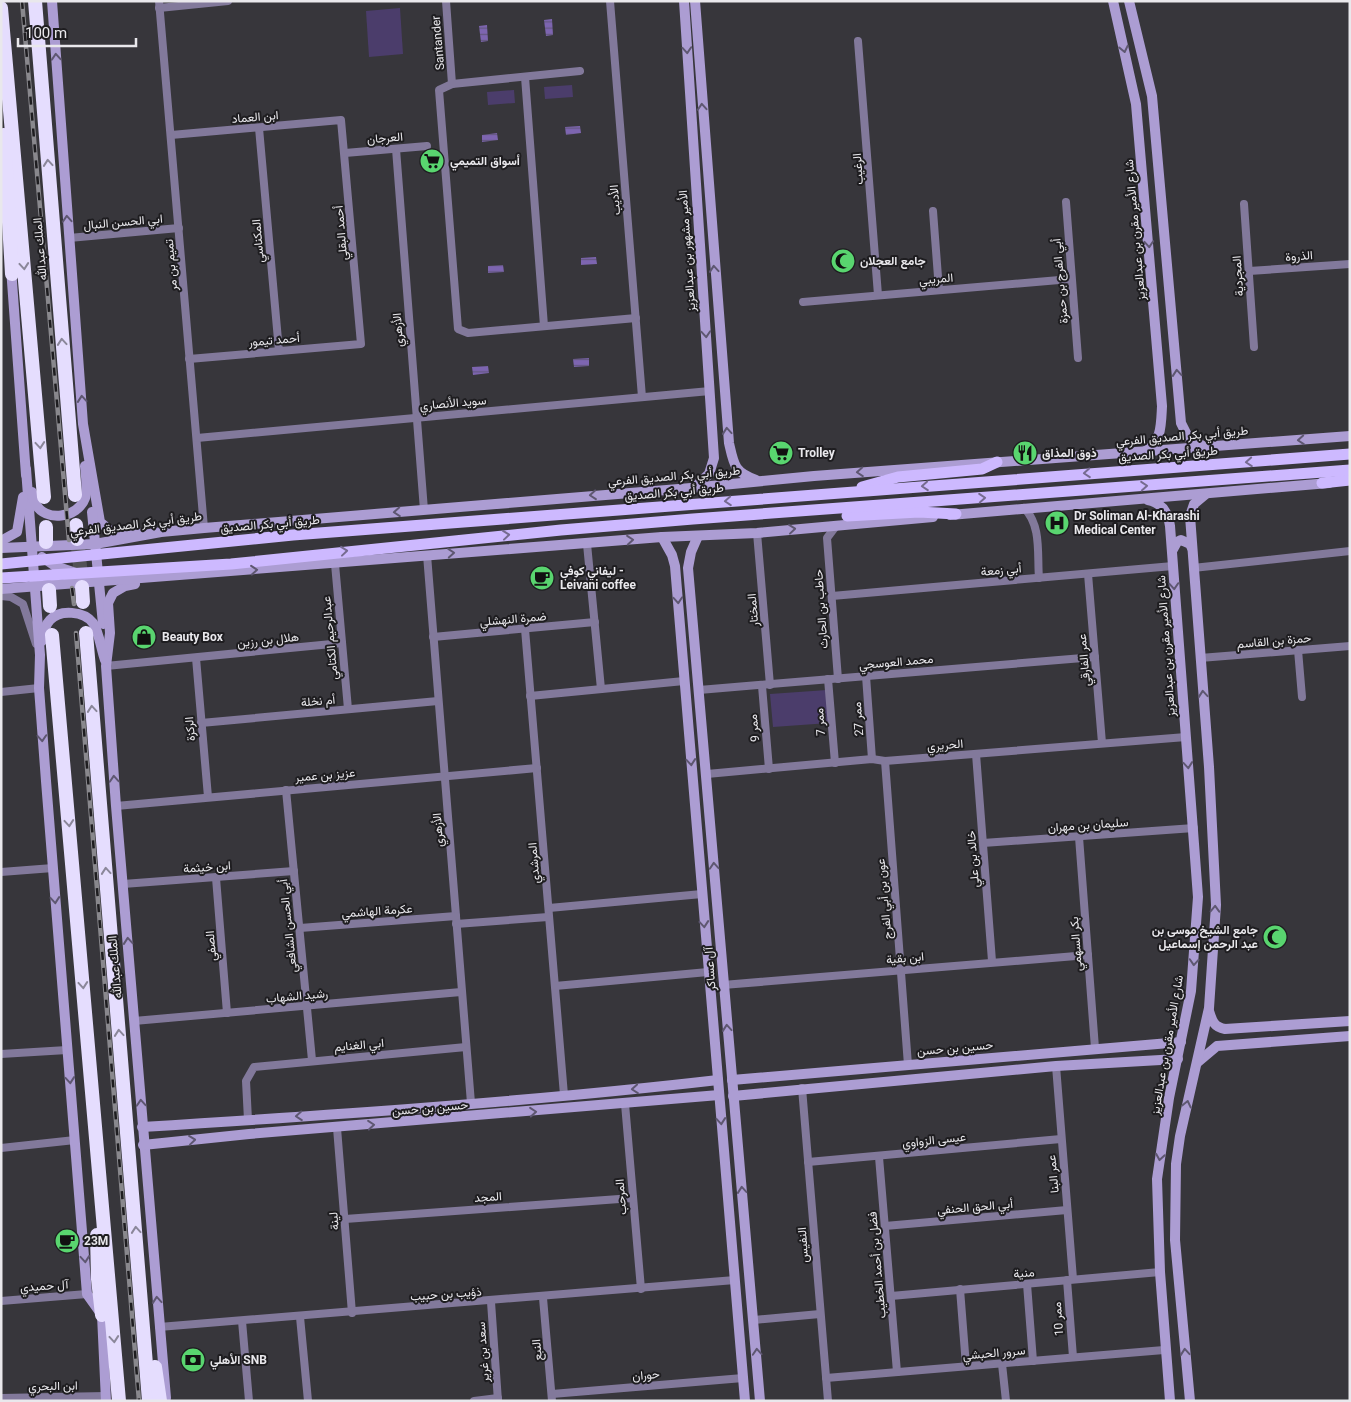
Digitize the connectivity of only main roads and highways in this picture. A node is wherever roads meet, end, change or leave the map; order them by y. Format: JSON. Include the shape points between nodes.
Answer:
{"nodes":[{"id":1,"x":37,"y":1,"type":"edge"},
{"id":2,"x":1,"y":8,"type":"edge"},
{"id":3,"x":4,"y":32,"type":"junction"},
{"id":4,"x":12,"y":274,"type":"road end"},
{"id":5,"x":1350,"y":454,"type":"edge"},
{"id":6,"x":997,"y":462,"type":"road end"},
{"id":7,"x":1350,"y":470,"type":"edge"},
{"id":8,"x":1350,"y":481,"type":"edge"},
{"id":9,"x":1322,"y":483,"type":"road end"},
{"id":10,"x":855,"y":491,"type":"junction"},
{"id":11,"x":75,"y":495,"type":"dead end"},
{"id":12,"x":44,"y":497,"type":"dead end"},
{"id":13,"x":799,"y":512,"type":"junction"},
{"id":14,"x":956,"y":514,"type":"road end"},
{"id":15,"x":76,"y":525,"type":"dead end"},
{"id":16,"x":46,"y":527,"type":"dead end"},
{"id":17,"x":77,"y":539,"type":"tunnel mouth"},
{"id":18,"x":46,"y":542,"type":"dead end"},
{"id":19,"x":1,"y":564,"type":"edge"},
{"id":20,"x":1,"y":578,"type":"edge"},
{"id":21,"x":82,"y":588,"type":"tunnel mouth"},
{"id":22,"x":49,"y":590,"type":"dead end"},
{"id":23,"x":83,"y":602,"type":"dead end"},
{"id":24,"x":50,"y":606,"type":"dead end"},
{"id":25,"x":86,"y":633,"type":"dead end"},
{"id":26,"x":52,"y":635,"type":"dead end"},
{"id":27,"x":96,"y":1127,"type":"junction"},
{"id":28,"x":140,"y":1284,"type":"junction"},
{"id":29,"x":102,"y":1315,"type":"road end"},
{"id":30,"x":110,"y":1399,"type":"edge"},
{"id":31,"x":150,"y":1401,"type":"edge"},
{"id":32,"x":160,"y":1401,"type":"edge"}],
"edges":[{"from":11,"to":1,"type":"highway","name":"الملك عبدالله","one_way":true},
{"from":2,"to":3,"type":"highway","name":"الملك عبدالله"},
{"from":3,"to":4,"type":"highway","via":[[4,160]]},
{"from":3,"to":12,"type":"highway","name":"الملك عبدالله","one_way":true},
{"from":5,"to":10,"type":"main road","name":"طريق أبي بكر الصديق","one_way":true},
{"from":6,"to":10,"type":"main road","via":[[982,469],[887,478]]},
{"from":13,"to":7,"type":"main road","one_way":true},
{"from":8,"to":9,"type":"main road"},
{"from":10,"to":19,"type":"main road","name":"طريق أبي بكر الصديق","one_way":true,"via":[[294,535]]},
{"from":13,"to":14,"type":"main road","via":[[814,518],[919,512]]},
{"from":20,"to":13,"type":"main road","one_way":true,"via":[[231,564],[561,530]]},
{"from":15,"to":17,"type":"highway"},
{"from":16,"to":18,"type":"highway"},
{"from":21,"to":23,"type":"highway"},
{"from":22,"to":24,"type":"highway"},
{"from":28,"to":25,"type":"highway","name":"الملك عبدالله","one_way":true},
{"from":26,"to":27,"type":"highway","one_way":true},
{"from":27,"to":29,"type":"highway","via":[[92,1160]]},
{"from":27,"to":30,"type":"highway","one_way":true},
{"from":28,"to":31,"type":"highway","name":"الملك عبدالله"},
{"from":28,"to":32,"type":"highway"}]}
